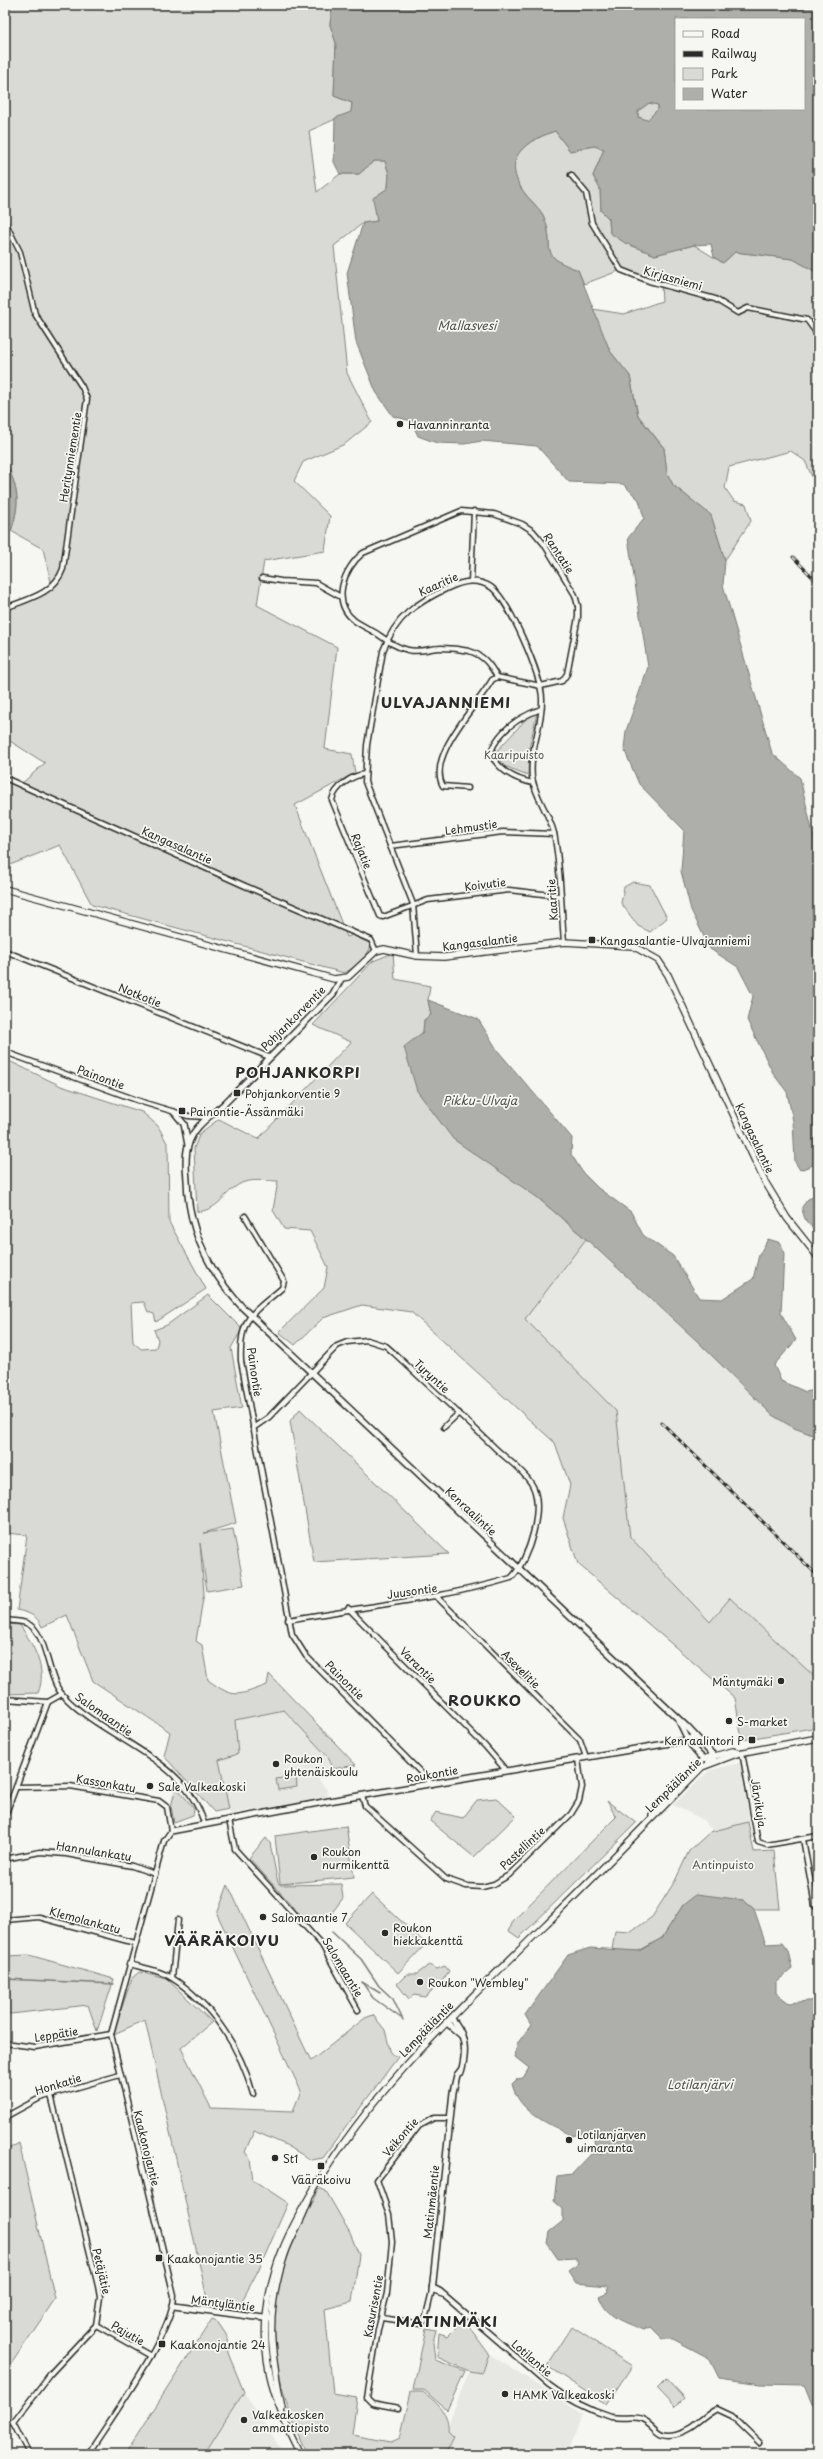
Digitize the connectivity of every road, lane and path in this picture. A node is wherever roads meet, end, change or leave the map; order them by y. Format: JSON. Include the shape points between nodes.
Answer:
{"nodes":[{"id":1,"x":571,"y":174,"type":"dead end"},
{"id":2,"x":5,"y":222,"type":"edge"},
{"id":3,"x":818,"y":335,"type":"edge"},
{"id":4,"x":474,"y":511,"type":"junction"},
{"id":5,"x":262,"y":578,"type":"dead end"},
{"id":6,"x":471,"y":581,"type":"junction"},
{"id":7,"x":341,"y":597,"type":"junction"},
{"id":8,"x":5,"y":608,"type":"edge"},
{"id":9,"x":386,"y":640,"type":"junction"},
{"id":10,"x":497,"y":677,"type":"junction"},
{"id":11,"x":541,"y":686,"type":"junction"},
{"id":12,"x":541,"y":709,"type":"junction"},
{"id":13,"x":364,"y":774,"type":"junction"},
{"id":14,"x":5,"y":778,"type":"edge"},
{"id":15,"x":533,"y":783,"type":"junction"},
{"id":16,"x":468,"y":788,"type":"dead end"},
{"id":17,"x":554,"y":834,"type":"junction"},
{"id":18,"x":390,"y":846,"type":"junction"},
{"id":19,"x":5,"y":889,"type":"edge"},
{"id":20,"x":560,"y":896,"type":"junction"},
{"id":21,"x":413,"y":904,"type":"junction"},
{"id":22,"x":564,"y":942,"type":"junction"},
{"id":23,"x":5,"y":951,"type":"edge"},
{"id":24,"x":376,"y":951,"type":"junction"},
{"id":25,"x":417,"y":956,"type":"junction"},
{"id":26,"x":341,"y":979,"type":"junction"},
{"id":27,"x":5,"y":1052,"type":"edge"},
{"id":28,"x":269,"y":1057,"type":"junction"},
{"id":29,"x":174,"y":1112,"type":"junction"},
{"id":30,"x":206,"y":1117,"type":"junction"},
{"id":31,"x":188,"y":1146,"type":"junction"},
{"id":32,"x":245,"y":1216,"type":"dead end"},
{"id":33,"x":818,"y":1257,"type":"edge"},
{"id":34,"x":250,"y":1316,"type":"junction"},
{"id":35,"x":311,"y":1373,"type":"junction"},
{"id":36,"x":458,"y":1413,"type":"junction"},
{"id":37,"x":444,"y":1427,"type":"dead end"},
{"id":38,"x":254,"y":1428,"type":"junction"},
{"id":39,"x":527,"y":1557,"type":"joint"},
{"id":40,"x":519,"y":1570,"type":"junction"},
{"id":41,"x":437,"y":1597,"type":"junction"},
{"id":42,"x":348,"y":1608,"type":"junction"},
{"id":43,"x":5,"y":1620,"type":"edge"},
{"id":44,"x":288,"y":1620,"type":"junction"},
{"id":45,"x":62,"y":1694,"type":"junction"},
{"id":46,"x":5,"y":1699,"type":"edge"},
{"id":47,"x":48,"y":1702,"type":"junction"},
{"id":48,"x":679,"y":1721,"type":"junction"},
{"id":49,"x":695,"y":1736,"type":"junction"},
{"id":50,"x":818,"y":1738,"type":"edge"},
{"id":51,"x":688,"y":1740,"type":"junction"},
{"id":52,"x":740,"y":1753,"type":"junction"},
{"id":53,"x":713,"y":1755,"type":"junction"},
{"id":54,"x":586,"y":1757,"type":"junction"},
{"id":55,"x":703,"y":1758,"type":"junction"},
{"id":56,"x":578,"y":1759,"type":"junction"},
{"id":57,"x":714,"y":1762,"type":"junction"},
{"id":58,"x":505,"y":1771,"type":"junction"},
{"id":59,"x":432,"y":1784,"type":"junction"},
{"id":60,"x":17,"y":1787,"type":"junction"},
{"id":61,"x":362,"y":1796,"type":"junction"},
{"id":62,"x":5,"y":1816,"type":"edge"},
{"id":63,"x":229,"y":1820,"type":"junction"},
{"id":64,"x":204,"y":1823,"type":"junction"},
{"id":65,"x":645,"y":1825,"type":"junction"},
{"id":66,"x":171,"y":1831,"type":"junction"},
{"id":67,"x":818,"y":1836,"type":"edge"},
{"id":68,"x":803,"y":1839,"type":"junction"},
{"id":69,"x":5,"y":1859,"type":"edge"},
{"id":70,"x":155,"y":1874,"type":"junction"},
{"id":71,"x":815,"y":1906,"type":"dead end"},
{"id":72,"x":5,"y":1920,"type":"edge"},
{"id":73,"x":178,"y":1920,"type":"dead end"},
{"id":74,"x":135,"y":1943,"type":"junction"},
{"id":75,"x":129,"y":1964,"type":"junction"},
{"id":76,"x":172,"y":1978,"type":"junction"},
{"id":77,"x":358,"y":2010,"type":"dead end"},
{"id":78,"x":451,"y":2018,"type":"junction"},
{"id":79,"x":446,"y":2022,"type":"junction"},
{"id":80,"x":111,"y":2034,"type":"junction"},
{"id":81,"x":461,"y":2035,"type":"junction"},
{"id":82,"x":5,"y":2043,"type":"edge"},
{"id":83,"x":120,"y":2075,"type":"junction"},
{"id":84,"x":253,"y":2094,"type":"dead end"},
{"id":85,"x":51,"y":2095,"type":"junction"},
{"id":86,"x":5,"y":2117,"type":"edge"},
{"id":87,"x":450,"y":2118,"type":"junction"},
{"id":88,"x":377,"y":2185,"type":"joint"},
{"id":89,"x":432,"y":2289,"type":"junction"},
{"id":90,"x":174,"y":2306,"type":"junction"},
{"id":91,"x":268,"y":2318,"type":"junction"},
{"id":92,"x":382,"y":2318,"type":"junction"},
{"id":93,"x":96,"y":2325,"type":"junction"},
{"id":94,"x":151,"y":2356,"type":"junction"},
{"id":95,"x":398,"y":2408,"type":"dead end"},
{"id":96,"x":5,"y":2421,"type":"edge"},
{"id":97,"x":13,"y":2423,"type":"junction"},
{"id":98,"x":760,"y":2443,"type":"dead end"},
{"id":99,"x":29,"y":2454,"type":"edge"},
{"id":100,"x":88,"y":2454,"type":"edge"},
{"id":101,"x":300,"y":2454,"type":"edge"}],
"edges":[{"from":1,"to":3,"type":"street","name":"Kirjasniemi","via":[[586,193],[592,223],[621,270],[649,282],[715,299],[738,313],[748,308],[807,320]]},
{"from":2,"to":8,"type":"street","name":"Heritynniementie","via":[[20,252],[36,314],[82,387],[87,404],[71,504],[64,569],[60,578],[47,591]]},
{"from":4,"to":6,"type":"street"},
{"from":4,"to":7,"type":"street","name":"Rantatie","via":[[461,511],[363,552],[353,560],[343,581]]},
{"from":4,"to":11,"type":"street","name":"Rantatie","via":[[494,514],[534,531],[575,595],[578,617],[567,674],[562,681]]},
{"from":5,"to":7,"type":"street","via":[[281,582],[316,583]]},
{"from":6,"to":9,"type":"street","name":"Kaaritie","via":[[460,583],[414,605]]},
{"from":6,"to":11,"type":"street","name":"Kaaritie","via":[[491,587],[508,607]]},
{"from":7,"to":9,"type":"street","via":[[348,614],[354,620]]},
{"from":9,"to":10,"type":"street","via":[[393,645],[419,652],[441,648],[480,655],[490,664]]},
{"from":9,"to":13,"type":"street","name":"Kaaritie","via":[[382,650]]},
{"from":10,"to":11,"type":"street"},
{"from":10,"to":16,"type":"street","via":[[492,680],[445,748],[441,760],[443,786]]},
{"from":11,"to":12,"type":"street","name":"Kaaritie"},
{"from":12,"to":15,"type":"street","name":"Kaaritie","via":[[532,770]]},
{"from":12,"to":15,"type":"street","via":[[521,718],[497,738],[490,754],[499,768]]},
{"from":13,"to":18,"type":"street","name":"Kaaritie","via":[[367,789]]},
{"from":13,"to":21,"type":"street","name":"Rajatie","via":[[340,786],[333,794],[332,800],[376,912],[383,917]]},
{"from":14,"to":24,"type":"street","name":"Kangasalantie","via":[[242,885],[372,940]]},
{"from":15,"to":17,"type":"street","name":"Kaaritie"},
{"from":17,"to":18,"type":"street","name":"Lehmustie","via":[[503,832]]},
{"from":17,"to":20,"type":"street","name":"Kaaritie"},
{"from":18,"to":21,"type":"street","name":"Kaaritie"},
{"from":19,"to":26,"type":"main road","via":[[325,977]]},
{"from":20,"to":21,"type":"street","name":"Koivutie","via":[[519,889]]},
{"from":20,"to":22,"type":"street","name":"Kaaritie"},
{"from":21,"to":25,"type":"street","name":"Kaaritie"},
{"from":22,"to":25,"type":"main road","name":"Kangasalantie","via":[[444,957]]},
{"from":22,"to":33,"type":"main road","name":"Kangasalantie","via":[[633,946],[658,960],[668,975],[764,1180],[787,1218]]},
{"from":23,"to":28,"type":"street","name":"Notkotie"},
{"from":24,"to":25,"type":"main road","name":"Kangasalantie","via":[[384,949]]},
{"from":24,"to":26,"type":"main road","name":"Pohjankorventie","via":[[348,977]]},
{"from":26,"to":28,"type":"street","name":"Pohjankorventie","via":[[333,994]]},
{"from":27,"to":29,"type":"street","name":"Painontie"},
{"from":28,"to":30,"type":"street","name":"Pohjankorventie","via":[[225,1103]]},
{"from":29,"to":30,"type":"street","name":"Painontie"},
{"from":29,"to":31,"type":"street","via":[[184,1124]]},
{"from":30,"to":31,"type":"street"},
{"from":31,"to":34,"type":"street","via":[[187,1192],[191,1217],[200,1243],[215,1274]]},
{"from":32,"to":34,"type":"street","via":[[284,1281],[282,1288]]},
{"from":34,"to":35,"type":"street","name":"Kenraalintie"},
{"from":34,"to":38,"type":"street","name":"Painontie","via":[[242,1329],[240,1341]]},
{"from":35,"to":36,"type":"street","name":"Tyryntie","via":[[337,1346],[358,1340],[378,1343],[394,1353]]},
{"from":35,"to":38,"type":"street","name":"Tyryntie","via":[[269,1417]]},
{"from":35,"to":40,"type":"street","name":"Kenraalintie"},
{"from":36,"to":37,"type":"street"},
{"from":36,"to":39,"type":"street","name":"Tyryntie","via":[[531,1482],[537,1506]]},
{"from":38,"to":44,"type":"street","name":"Painontie"},
{"from":39,"to":40,"type":"street","name":"Juusontie"},
{"from":40,"to":41,"type":"street","name":"Juusontie","via":[[511,1578]]},
{"from":40,"to":48,"type":"street","name":"Kenraalintie"},
{"from":41,"to":42,"type":"street","name":"Juusontie"},
{"from":41,"to":54,"type":"street","name":"Asevelitie","via":[[580,1740]]},
{"from":42,"to":44,"type":"street","name":"Juusontie"},
{"from":42,"to":58,"type":"street","name":"Varantie","via":[[485,1746]]},
{"from":43,"to":45,"type":"street","name":"Salomaantie","via":[[26,1623],[37,1632],[53,1679]]},
{"from":44,"to":59,"type":"street","name":"Painontie","via":[[296,1643],[306,1656]]},
{"from":45,"to":47,"type":"street"},
{"from":45,"to":64,"type":"street","name":"Salomaantie","via":[[78,1708],[165,1767],[194,1800]]},
{"from":46,"to":47,"type":"street"},
{"from":47,"to":60,"type":"street"},
{"from":48,"to":49,"type":"street","name":"Kenraalintie"},
{"from":48,"to":51,"type":"street","name":"Kenraalintie"},
{"from":49,"to":51,"type":"street","name":"Roukontie"},
{"from":49,"to":53,"type":"street","name":"Kenraalintie"},
{"from":50,"to":52,"type":"main road","name":"Lempääläntie"},
{"from":51,"to":54,"type":"street","name":"Roukontie"},
{"from":51,"to":55,"type":"street","name":"Kenraalintie"},
{"from":52,"to":53,"type":"main road","name":"Lempääläntie","via":[[733,1751]]},
{"from":52,"to":57,"type":"main road","name":"Lempääläntie"},
{"from":52,"to":68,"type":"street","name":"Järvikuja","via":[[758,1842],[767,1846]]},
{"from":53,"to":55,"type":"main road","name":"Lempääläntie"},
{"from":53,"to":57,"type":"street"},
{"from":54,"to":56,"type":"street","name":"Roukontie"},
{"from":55,"to":57,"type":"street"},
{"from":55,"to":65,"type":"main road","name":"Lempääläntie"},
{"from":56,"to":58,"type":"street","name":"Roukontie"},
{"from":56,"to":61,"type":"street","name":"Pastellintie","via":[[582,1787],[579,1802],[571,1814],[509,1875],[494,1884],[482,1887],[466,1886],[446,1880],[365,1806]]},
{"from":57,"to":65,"type":"main road","name":"Lempääläntie","via":[[702,1767]]},
{"from":58,"to":59,"type":"street","name":"Roukontie"},
{"from":59,"to":61,"type":"street","name":"Roukontie"},
{"from":60,"to":62,"type":"street"},
{"from":60,"to":66,"type":"street","name":"Kassonkatu","via":[[70,1786],[159,1801],[167,1807]]},
{"from":61,"to":63,"type":"street","name":"Roukontie"},
{"from":63,"to":64,"type":"street","name":"Roukontie"},
{"from":63,"to":77,"type":"street","name":"Salomaantie","via":[[235,1849],[322,1945]]},
{"from":64,"to":66,"type":"street","name":"Roukontie"},
{"from":65,"to":78,"type":"main road","name":"Lempääläntie"},
{"from":66,"to":70,"type":"street","name":"Kaakonojantie","via":[[164,1841]]},
{"from":67,"to":68,"type":"street","name":"Järvikuja"},
{"from":68,"to":71,"type":"street"},
{"from":69,"to":70,"type":"street","name":"Hannulankatu","via":[[40,1852],[66,1854],[132,1866]]},
{"from":70,"to":74,"type":"street","name":"Kaakonojantie"},
{"from":72,"to":74,"type":"street","name":"Klemolankatu","via":[[39,1917]]},
{"from":73,"to":76,"type":"street"},
{"from":74,"to":75,"type":"street","name":"Kaakonojantie"},
{"from":75,"to":76,"type":"street"},
{"from":75,"to":80,"type":"street","name":"Kaakonojantie"},
{"from":76,"to":84,"type":"street","via":[[208,2011],[227,2034],[240,2058]]},
{"from":78,"to":79,"type":"main road","name":"Lempääläntie"},
{"from":78,"to":81,"type":"street","name":"Matinmäentie","via":[[460,2029]]},
{"from":79,"to":81,"type":"street"},
{"from":79,"to":91,"type":"main road","name":"Lempääläntie","via":[[397,2074],[361,2118],[310,2196],[285,2252]]},
{"from":80,"to":82,"type":"street","name":"Leppätie","via":[[35,2047]]},
{"from":80,"to":83,"type":"street","name":"Kaakonojantie"},
{"from":81,"to":87,"type":"street","name":"Matinmäentie","via":[[466,2054],[460,2077],[455,2083]]},
{"from":83,"to":85,"type":"street","name":"Honkatie"},
{"from":83,"to":90,"type":"street","name":"Kaakonojantie","via":[[174,2296]]},
{"from":85,"to":86,"type":"street","name":"Honkatie","via":[[27,2103]]},
{"from":85,"to":93,"type":"street","name":"Petäjätie","via":[[100,2297]]},
{"from":87,"to":88,"type":"street","name":"Veikontie","via":[[434,2118],[419,2126],[378,2178]]},
{"from":87,"to":89,"type":"street","name":"Matinmäentie"},
{"from":88,"to":92,"type":"street","name":"Kasurisentie","via":[[389,2214],[392,2233]]},
{"from":89,"to":92,"type":"street","name":"Matinmäentie","via":[[424,2323]]},
{"from":89,"to":98,"type":"street","name":"Lotilantie","via":[[445,2295],[562,2395],[587,2407],[612,2417],[641,2419],[658,2434],[674,2435],[688,2431],[717,2409],[732,2416]]},
{"from":90,"to":91,"type":"street","name":"Mäntyläntie"},
{"from":90,"to":94,"type":"street"},
{"from":91,"to":101,"type":"main road","name":"Lempääläntie","via":[[271,2355],[283,2417]]},
{"from":92,"to":95,"type":"street","name":"Kasurisentie","via":[[367,2398],[372,2404]]},
{"from":93,"to":94,"type":"street","name":"Pajutie"},
{"from":93,"to":97,"type":"street","via":[[52,2373]]},
{"from":94,"to":100,"type":"street"},
{"from":96,"to":97,"type":"street"},
{"from":97,"to":99,"type":"street"}]}
